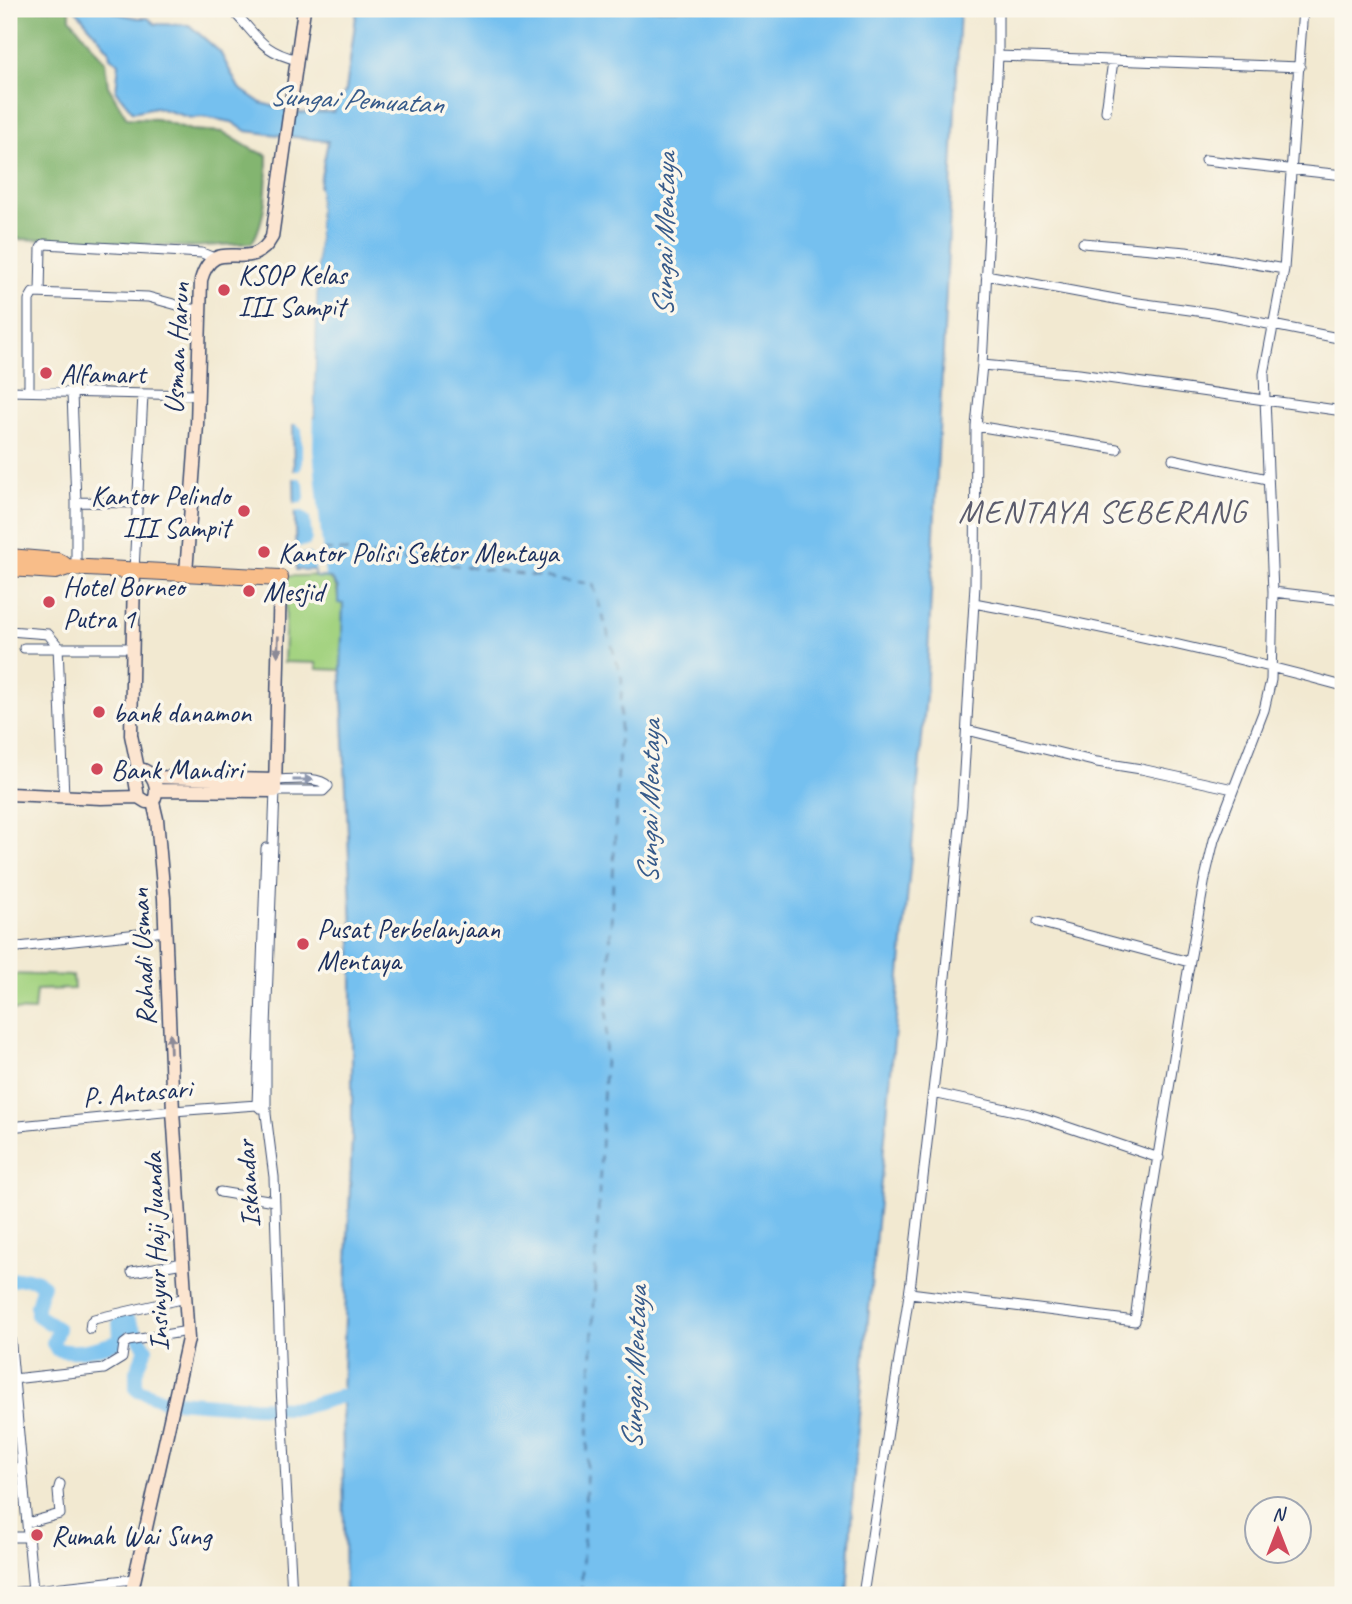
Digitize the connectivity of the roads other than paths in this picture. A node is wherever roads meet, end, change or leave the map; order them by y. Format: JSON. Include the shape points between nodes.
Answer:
{"nodes":[{"id":1,"x":230,"y":9,"type":"edge"},
{"id":2,"x":304,"y":9,"type":"edge"},
{"id":3,"x":998,"y":9,"type":"edge"},
{"id":4,"x":1303,"y":9,"type":"edge"},
{"id":5,"x":998,"y":56,"type":"junction"},
{"id":6,"x":298,"y":60,"type":"junction"},
{"id":7,"x":1113,"y":61,"type":"junction"},
{"id":8,"x":1300,"y":67,"type":"junction"},
{"id":9,"x":1106,"y":111,"type":"dead end"},
{"id":10,"x":1205,"y":160,"type":"dead end"},
{"id":11,"x":1290,"y":169,"type":"junction"},
{"id":12,"x":1343,"y":175,"type":"edge"},
{"id":13,"x":1083,"y":243,"type":"dead end"},
{"id":14,"x":214,"y":258,"type":"junction"},
{"id":15,"x":1284,"y":269,"type":"junction"},
{"id":16,"x":986,"y":275,"type":"junction"},
{"id":17,"x":40,"y":293,"type":"junction"},
{"id":18,"x":200,"y":311,"type":"junction"},
{"id":19,"x":1272,"y":327,"type":"junction"},
{"id":20,"x":1343,"y":337,"type":"edge"},
{"id":21,"x":982,"y":365,"type":"junction"},
{"id":22,"x":9,"y":391,"type":"edge"},
{"id":23,"x":29,"y":391,"type":"junction"},
{"id":24,"x":72,"y":393,"type":"junction"},
{"id":25,"x":144,"y":394,"type":"junction"},
{"id":26,"x":197,"y":395,"type":"junction"},
{"id":27,"x":1264,"y":400,"type":"junction"},
{"id":28,"x":1343,"y":411,"type":"edge"},
{"id":29,"x":976,"y":426,"type":"junction"},
{"id":30,"x":1117,"y":449,"type":"dead end"},
{"id":31,"x":1173,"y":458,"type":"dead end"},
{"id":32,"x":1267,"y":479,"type":"junction"},
{"id":33,"x":76,"y":502,"type":"junction"},
{"id":34,"x":137,"y":503,"type":"junction"},
{"id":35,"x":9,"y":556,"type":"edge"},
{"id":36,"x":72,"y":567,"type":"junction"},
{"id":37,"x":9,"y":568,"type":"edge"},
{"id":38,"x":134,"y":570,"type":"junction"},
{"id":39,"x":186,"y":573,"type":"junction"},
{"id":40,"x":280,"y":578,"type":"joint"},
{"id":41,"x":1273,"y":592,"type":"junction"},
{"id":42,"x":1343,"y":600,"type":"edge"},
{"id":43,"x":974,"y":603,"type":"junction"},
{"id":44,"x":9,"y":631,"type":"edge"},
{"id":45,"x":58,"y":646,"type":"junction"},
{"id":46,"x":24,"y":648,"type":"dead end"},
{"id":47,"x":131,"y":648,"type":"junction"},
{"id":48,"x":1272,"y":667,"type":"junction"},
{"id":49,"x":1343,"y":686,"type":"edge"},
{"id":50,"x":967,"y":730,"type":"junction"},
{"id":51,"x":138,"y":769,"type":"junction"},
{"id":52,"x":273,"y":782,"type":"junction"},
{"id":53,"x":1233,"y":789,"type":"junction"},
{"id":54,"x":154,"y":790,"type":"junction"},
{"id":55,"x":9,"y":794,"type":"edge"},
{"id":56,"x":64,"y":797,"type":"junction"},
{"id":57,"x":138,"y":797,"type":"junction"},
{"id":58,"x":1038,"y":922,"type":"dead end"},
{"id":59,"x":166,"y":931,"type":"junction"},
{"id":60,"x":9,"y":948,"type":"edge"},
{"id":61,"x":1189,"y":962,"type":"junction"},
{"id":62,"x":933,"y":1093,"type":"junction"},
{"id":63,"x":257,"y":1105,"type":"junction"},
{"id":64,"x":173,"y":1111,"type":"junction"},
{"id":65,"x":266,"y":1114,"type":"junction"},
{"id":66,"x":9,"y":1128,"type":"edge"},
{"id":67,"x":1159,"y":1157,"type":"junction"},
{"id":68,"x":220,"y":1192,"type":"dead end"},
{"id":69,"x":274,"y":1202,"type":"junction"},
{"id":70,"x":183,"y":1264,"type":"junction"},
{"id":71,"x":132,"y":1272,"type":"dead end"},
{"id":72,"x":910,"y":1293,"type":"junction"},
{"id":73,"x":186,"y":1298,"type":"junction"},
{"id":74,"x":9,"y":1323,"type":"edge"},
{"id":75,"x":90,"y":1329,"type":"dead end"},
{"id":76,"x":188,"y":1331,"type":"junction"},
{"id":77,"x":13,"y":1379,"type":"junction"},
{"id":78,"x":12,"y":1400,"type":"edge"},
{"id":79,"x":22,"y":1468,"type":"junction"},
{"id":80,"x":9,"y":1470,"type":"edge"},
{"id":81,"x":60,"y":1484,"type":"dead end"},
{"id":82,"x":27,"y":1523,"type":"junction"},
{"id":83,"x":9,"y":1537,"type":"edge"},
{"id":84,"x":29,"y":1537,"type":"junction"},
{"id":85,"x":134,"y":1579,"type":"junction"},
{"id":86,"x":33,"y":1591,"type":"junction"},
{"id":87,"x":9,"y":1593,"type":"edge"},
{"id":88,"x":131,"y":1595,"type":"edge"},
{"id":89,"x":292,"y":1595,"type":"edge"},
{"id":90,"x":863,"y":1595,"type":"edge"}],
"edges":[{"from":1,"to":6,"type":"street","via":[[272,52]]},
{"from":2,"to":6,"type":"street","name":"Usman Harun"},
{"from":3,"to":5,"type":"street"},
{"from":4,"to":8,"type":"street"},
{"from":5,"to":7,"type":"street"},
{"from":5,"to":16,"type":"street"},
{"from":6,"to":14,"type":"street","name":"Usman Harun","via":[[272,237],[260,253]]},
{"from":7,"to":8,"type":"street"},
{"from":7,"to":9,"type":"street"},
{"from":8,"to":11,"type":"street"},
{"from":10,"to":11,"type":"street"},
{"from":11,"to":12,"type":"street"},
{"from":11,"to":15,"type":"street"},
{"from":13,"to":15,"type":"street","via":[[1186,252]]},
{"from":14,"to":17,"type":"street","via":[[202,253],[44,244]]},
{"from":14,"to":18,"type":"street","name":"Usman Harun","via":[[201,280]]},
{"from":15,"to":19,"type":"street"},
{"from":16,"to":19,"type":"street"},
{"from":16,"to":21,"type":"street"},
{"from":17,"to":18,"type":"street","via":[[148,297]]},
{"from":17,"to":23,"type":"street","via":[[30,294],[29,300]]},
{"from":18,"to":26,"type":"street","name":"Usman Harun"},
{"from":19,"to":20,"type":"street"},
{"from":19,"to":27,"type":"street"},
{"from":21,"to":27,"type":"street"},
{"from":21,"to":29,"type":"street"},
{"from":22,"to":23,"type":"street"},
{"from":23,"to":24,"type":"street"},
{"from":24,"to":25,"type":"street"},
{"from":24,"to":33,"type":"street"},
{"from":25,"to":26,"type":"street"},
{"from":25,"to":34,"type":"street"},
{"from":26,"to":39,"type":"street","name":"Usman Harun"},
{"from":27,"to":28,"type":"street"},
{"from":27,"to":32,"type":"street"},
{"from":29,"to":30,"type":"street"},
{"from":29,"to":43,"type":"street"},
{"from":31,"to":32,"type":"street"},
{"from":32,"to":41,"type":"street"},
{"from":33,"to":34,"type":"street"},
{"from":33,"to":36,"type":"street"},
{"from":34,"to":38,"type":"street"},
{"from":35,"to":36,"type":"highway"},
{"from":36,"to":37,"type":"highway","via":[[56,571]]},
{"from":36,"to":38,"type":"highway"},
{"from":38,"to":39,"type":"highway"},
{"from":38,"to":47,"type":"street"},
{"from":39,"to":40,"type":"highway"},
{"from":40,"to":52,"type":"street","name":"Iskandar","one_way":true},
{"from":41,"to":42,"type":"street"},
{"from":41,"to":48,"type":"street"},
{"from":43,"to":48,"type":"street"},
{"from":43,"to":50,"type":"street"},
{"from":44,"to":45,"type":"street","via":[[48,634]]},
{"from":45,"to":46,"type":"street"},
{"from":45,"to":47,"type":"street"},
{"from":45,"to":56,"type":"street"},
{"from":47,"to":51,"type":"street","via":[[131,735]]},
{"from":48,"to":49,"type":"street"},
{"from":48,"to":53,"type":"street","via":[[1265,710]]},
{"from":50,"to":53,"type":"street"},
{"from":50,"to":62,"type":"street"},
{"from":51,"to":54,"type":"street","via":[[145,770]]},
{"from":51,"to":57,"type":"street"},
{"from":52,"to":52,"type":"street","one_way":true,"via":[[317,780],[328,786],[323,791]]},
{"from":52,"to":54,"type":"street"},
{"from":52,"to":63,"type":"street","name":"Iskandar"},
{"from":52,"to":65,"type":"street","name":"Iskandar"},
{"from":53,"to":61,"type":"street","via":[[1214,840]]},
{"from":54,"to":57,"type":"street","via":[[146,802]]},
{"from":54,"to":59,"type":"street","name":"Rahadi Usman"},
{"from":55,"to":56,"type":"street"},
{"from":56,"to":57,"type":"street"},
{"from":58,"to":61,"type":"street"},
{"from":59,"to":60,"type":"street"},
{"from":64,"to":59,"type":"street","name":"Rahadi Usman","one_way":true},
{"from":61,"to":67,"type":"street"},
{"from":62,"to":67,"type":"street","via":[[1047,1120]]},
{"from":62,"to":72,"type":"street"},
{"from":63,"to":64,"type":"street","name":"P. Antasari"},
{"from":63,"to":65,"type":"street"},
{"from":64,"to":66,"type":"street","name":"P. Antasari"},
{"from":64,"to":70,"type":"street","name":"Insinyur Haji Juanda"},
{"from":65,"to":69,"type":"street","name":"Iskandar"},
{"from":67,"to":72,"type":"street","via":[[1135,1321]]},
{"from":68,"to":69,"type":"street"},
{"from":69,"to":89,"type":"street","name":"Iskandar"},
{"from":70,"to":71,"type":"street"},
{"from":70,"to":73,"type":"street","name":"Insinyur Haji Juanda"},
{"from":72,"to":90,"type":"street"},
{"from":73,"to":75,"type":"street","via":[[93,1319]]},
{"from":73,"to":76,"type":"street","name":"Insinyur Haji Juanda"},
{"from":74,"to":77,"type":"street"},
{"from":76,"to":77,"type":"street","via":[[126,1342],[122,1357],[108,1368]]},
{"from":76,"to":85,"type":"street","name":"Insinyur Haji Juanda"},
{"from":77,"to":78,"type":"street"},
{"from":78,"to":79,"type":"street"},
{"from":79,"to":80,"type":"street"},
{"from":79,"to":82,"type":"street"},
{"from":81,"to":82,"type":"street","via":[[60,1514]]},
{"from":82,"to":84,"type":"street"},
{"from":83,"to":84,"type":"street"},
{"from":84,"to":86,"type":"street"},
{"from":85,"to":86,"type":"street"},
{"from":85,"to":88,"type":"street","name":"Insinyur Haji Juanda"},
{"from":86,"to":87,"type":"street"}]}
